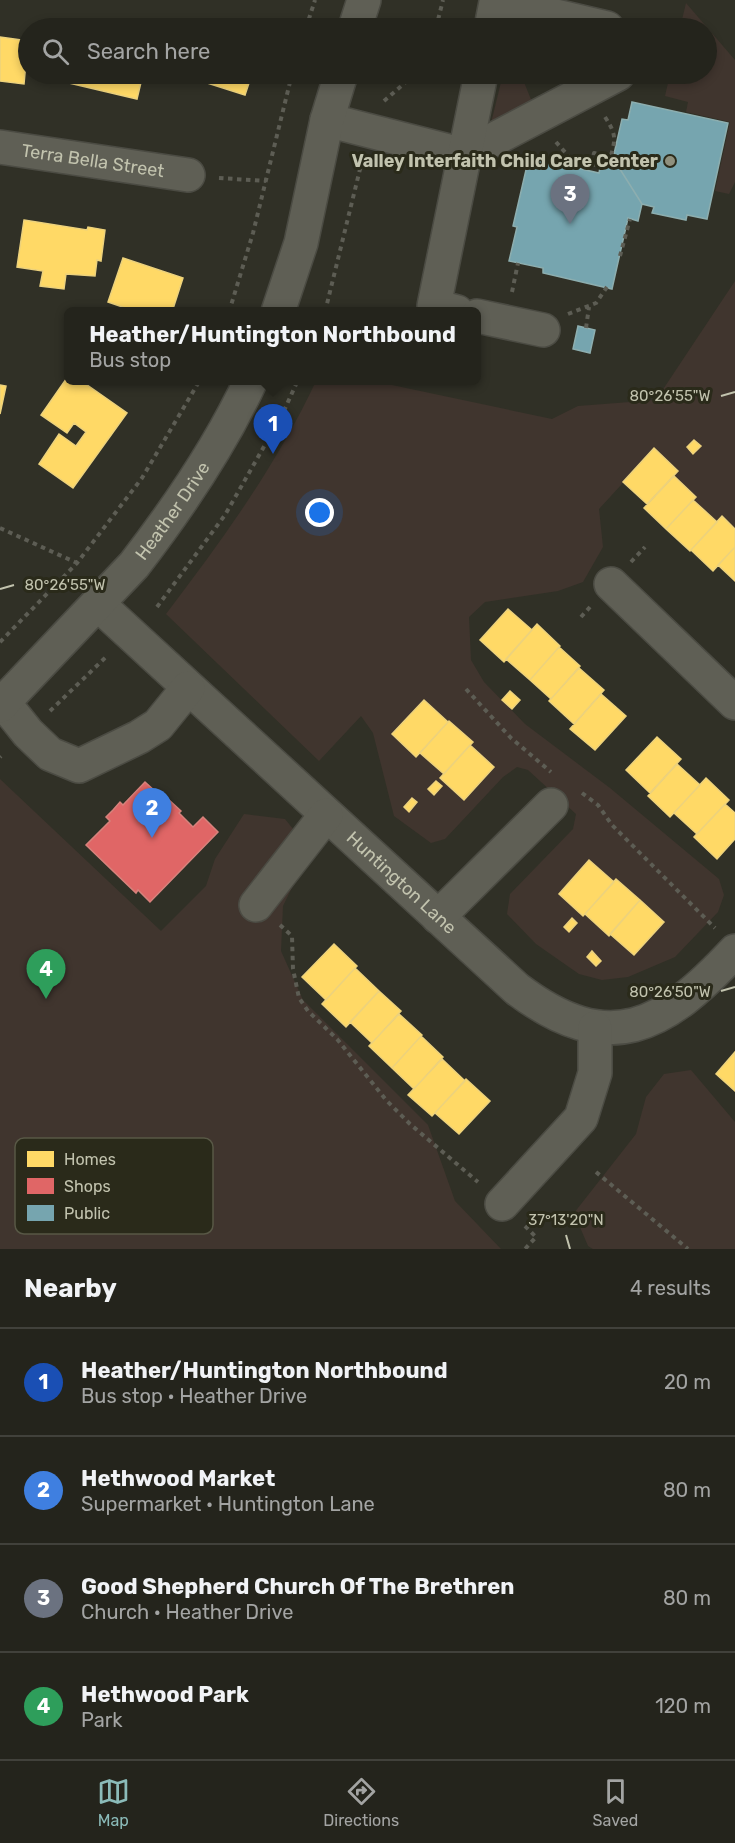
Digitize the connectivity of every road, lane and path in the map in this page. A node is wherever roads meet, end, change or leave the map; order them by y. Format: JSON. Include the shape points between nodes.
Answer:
{"nodes":[{"id":1,"x":315,"y":0,"type":"edge"},
{"id":2,"x":364,"y":0,"type":"edge"},
{"id":3,"x":443,"y":0,"type":"edge"},
{"id":4,"x":309,"y":18,"type":"edge"},
{"id":5,"x":358,"y":18,"type":"edge"},
{"id":6,"x":438,"y":18,"type":"edge"},
{"id":7,"x":492,"y":18,"type":"edge"},
{"id":8,"x":564,"y":18,"type":"edge"},
{"id":9,"x":290,"y":84,"type":"edge"},
{"id":10,"x":337,"y":84,"type":"edge"},
{"id":11,"x":402,"y":84,"type":"edge"},
{"id":12,"x":479,"y":84,"type":"edge"},
{"id":13,"x":599,"y":84,"type":"edge"},
{"id":14,"x":380,"y":106,"type":"dead end"},
{"id":15,"x":602,"y":111,"type":"dead end"},
{"id":16,"x":327,"y":120,"type":"junction"},
{"id":17,"x":552,"y":135,"type":"dead end"},
{"id":18,"x":0,"y":147,"type":"edge"},
{"id":19,"x":464,"y":155,"type":"junction"},
{"id":20,"x":611,"y":156,"type":"junction"},
{"id":21,"x":363,"y":158,"type":"dead end"},
{"id":22,"x":592,"y":164,"type":"junction"},
{"id":23,"x":609,"y":164,"type":"dead end"},
{"id":24,"x":600,"y":166,"type":"dead end"},
{"id":25,"x":188,"y":175,"type":"dead end"},
{"id":26,"x":227,"y":179,"type":"dead end"},
{"id":27,"x":266,"y":181,"type":"junction"},
{"id":28,"x":630,"y":219,"type":"dead end"},
{"id":29,"x":620,"y":256,"type":"dead end"},
{"id":30,"x":518,"y":263,"type":"dead end"},
{"id":31,"x":515,"y":278,"type":"dead end"},
{"id":32,"x":607,"y":287,"type":"dead end"},
{"id":33,"x":230,"y":307,"type":"edge"},
{"id":34,"x":280,"y":307,"type":"edge"},
{"id":35,"x":326,"y":307,"type":"edge"},
{"id":36,"x":438,"y":307,"type":"edge"},
{"id":37,"x":589,"y":307,"type":"junction"},
{"id":38,"x":481,"y":316,"type":"edge"},
{"id":39,"x":555,"y":322,"type":"joint"},
{"id":40,"x":586,"y":328,"type":"dead end"},
{"id":41,"x":198,"y":385,"type":"edge"},
{"id":42,"x":249,"y":385,"type":"edge"},
{"id":43,"x":296,"y":385,"type":"edge"},
{"id":44,"x":0,"y":528,"type":"edge"},
{"id":45,"x":76,"y":563,"type":"junction"},
{"id":46,"x":611,"y":584,"type":"dead end"},
{"id":47,"x":42,"y":600,"type":"junction"},
{"id":48,"x":98,"y":604,"type":"junction"},
{"id":49,"x":46,"y":605,"type":"dead end"},
{"id":50,"x":158,"y":607,"type":"dead end"},
{"id":51,"x":0,"y":642,"type":"edge"},
{"id":52,"x":99,"y":655,"type":"dead end"},
{"id":53,"x":188,"y":688,"type":"junction"},
{"id":54,"x":466,"y":689,"type":"dead end"},
{"id":55,"x":2,"y":704,"type":"edge"},
{"id":56,"x":735,"y":704,"type":"edge"},
{"id":57,"x":49,"y":712,"type":"dead end"},
{"id":58,"x":553,"y":790,"type":"joint"},
{"id":59,"x":580,"y":792,"type":"dead end"},
{"id":60,"x":326,"y":815,"type":"junction"},
{"id":61,"x":256,"y":905,"type":"dead end"},
{"id":62,"x":438,"y":918,"type":"junction"},
{"id":63,"x":292,"y":936,"type":"dead end"},
{"id":64,"x":725,"y":939,"type":"edge"},
{"id":65,"x":595,"y":1028,"type":"junction"},
{"id":66,"x":467,"y":1170,"type":"dead end"},
{"id":67,"x":596,"y":1172,"type":"dead end"},
{"id":68,"x":502,"y":1204,"type":"dead end"},
{"id":69,"x":536,"y":1237,"type":"dead end"},
{"id":70,"x":525,"y":1249,"type":"edge"},
{"id":71,"x":688,"y":1249,"type":"edge"}],
"edges":[{"from":1,"to":4,"type":"path"},
{"from":2,"to":5,"type":"street"},
{"from":3,"to":6,"type":"path"},
{"from":7,"to":8,"type":"street","via":[[496,2]]},
{"from":9,"to":27,"type":"path"},
{"from":10,"to":16,"type":"street"},
{"from":11,"to":14,"type":"path"},
{"from":12,"to":19,"type":"street"},
{"from":13,"to":19,"type":"street"},
{"from":15,"to":20,"type":"path","via":[[614,128]]},
{"from":16,"to":19,"type":"street"},
{"from":16,"to":34,"type":"street","via":[[301,243]]},
{"from":17,"to":22,"type":"path","via":[[572,160]]},
{"from":18,"to":25,"type":"street","name":"Terra Bella Street"},
{"from":19,"to":36,"type":"street","via":[[434,306]]},
{"from":20,"to":22,"type":"path","via":[[594,153]]},
{"from":20,"to":23,"type":"path"},
{"from":21,"to":35,"type":"path"},
{"from":22,"to":24,"type":"path"},
{"from":26,"to":27,"type":"path"},
{"from":27,"to":33,"type":"path"},
{"from":28,"to":29,"type":"path"},
{"from":30,"to":31,"type":"path"},
{"from":32,"to":37,"type":"path"},
{"from":37,"to":39,"type":"path"},
{"from":37,"to":40,"type":"path"},
{"from":38,"to":39,"type":"street"},
{"from":41,"to":45,"type":"path","via":[[142,478]]},
{"from":42,"to":48,"type":"street","name":"Heather Drive","via":[[182,501],[134,566]]},
{"from":43,"to":50,"type":"path","via":[[225,515]]},
{"from":44,"to":45,"type":"path"},
{"from":45,"to":47,"type":"path"},
{"from":46,"to":56,"type":"street"},
{"from":47,"to":49,"type":"path"},
{"from":47,"to":51,"type":"path"},
{"from":48,"to":53,"type":"street","name":"Huntington Lane"},
{"from":48,"to":55,"type":"street","name":"Heather Drive"},
{"from":52,"to":57,"type":"path","via":[[103,660]]},
{"from":53,"to":55,"type":"street","via":[[158,725],[79,766],[50,754]]},
{"from":53,"to":60,"type":"street","name":"Huntington Lane"},
{"from":54,"to":58,"type":"path"},
{"from":58,"to":62,"type":"street"},
{"from":59,"to":64,"type":"path","via":[[598,805],[612,825]]},
{"from":60,"to":61,"type":"street"},
{"from":60,"to":62,"type":"street","name":"Huntington Lane"},
{"from":62,"to":65,"type":"street","name":"Huntington Lane","via":[[543,1009]]},
{"from":63,"to":66,"type":"path","via":[[299,998],[308,1011],[337,1039],[386,1100]]},
{"from":64,"to":65,"type":"street","name":"Huntington Lane","via":[[702,986],[662,1016],[620,1028]]},
{"from":65,"to":68,"type":"street","via":[[595,1074],[584,1112]]},
{"from":67,"to":71,"type":"path"},
{"from":69,"to":70,"type":"path"}]}
